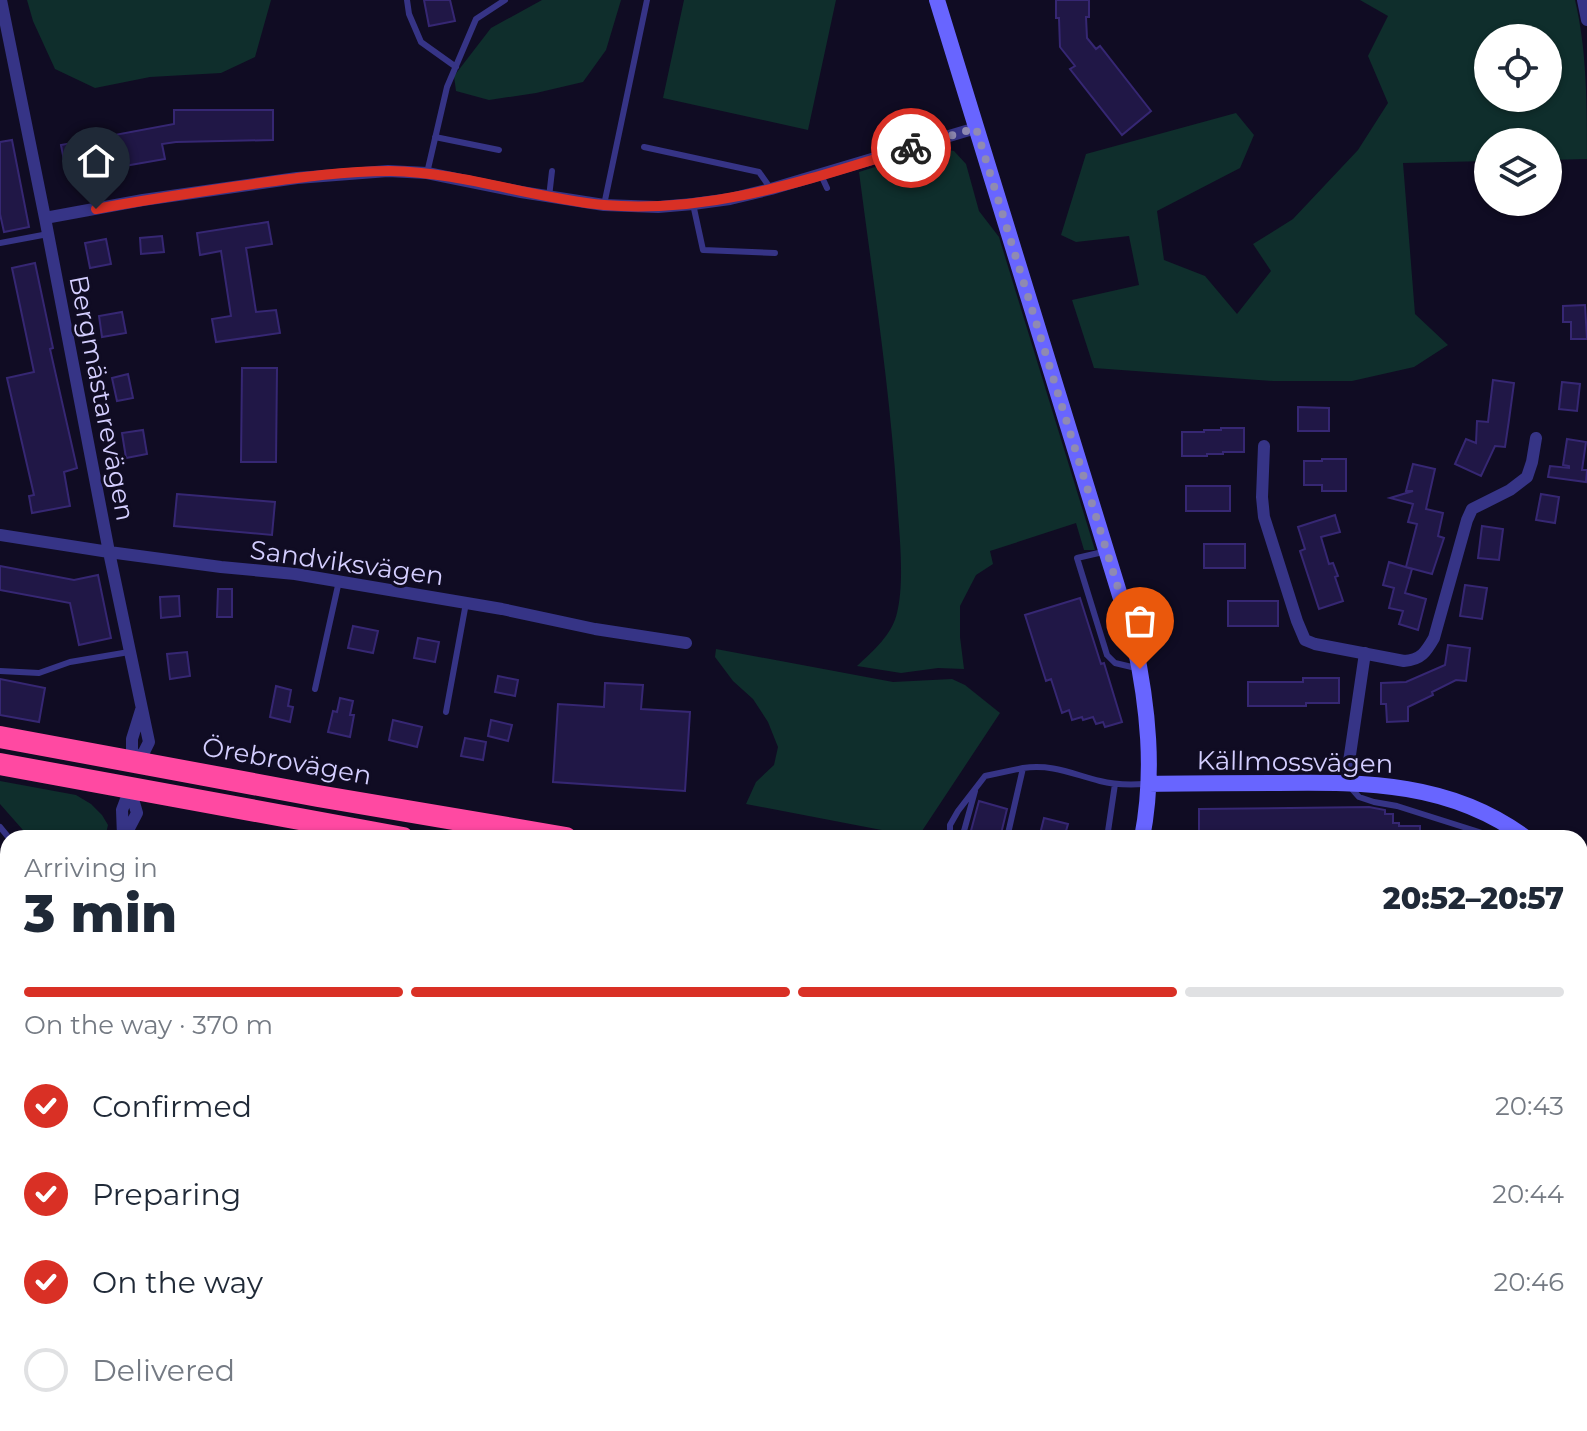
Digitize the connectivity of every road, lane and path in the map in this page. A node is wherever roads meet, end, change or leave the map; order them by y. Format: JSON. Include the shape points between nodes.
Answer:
{"nodes":[{"id":1,"x":1,"y":0,"type":"edge"},
{"id":2,"x":407,"y":0,"type":"edge"},
{"id":3,"x":505,"y":0,"type":"edge"},
{"id":4,"x":647,"y":0,"type":"edge"},
{"id":5,"x":937,"y":0,"type":"edge"},
{"id":6,"x":1583,"y":0,"type":"edge"},
{"id":7,"x":1587,"y":20,"type":"edge"},
{"id":8,"x":15,"y":63,"type":"junction"},
{"id":9,"x":0,"y":66,"type":"edge"},
{"id":10,"x":456,"y":67,"type":"junction"},
{"id":11,"x":976,"y":128,"type":"junction"},
{"id":12,"x":435,"y":137,"type":"junction"},
{"id":13,"x":644,"y":147,"type":"dead end"},
{"id":14,"x":499,"y":150,"type":"dead end"},
{"id":15,"x":552,"y":171,"type":"dead end"},
{"id":16,"x":427,"y":173,"type":"junction"},
{"id":17,"x":821,"y":175,"type":"junction"},
{"id":18,"x":827,"y":188,"type":"dead end"},
{"id":19,"x":771,"y":189,"type":"junction"},
{"id":20,"x":549,"y":197,"type":"junction"},
{"id":21,"x":693,"y":204,"type":"junction"},
{"id":22,"x":604,"y":205,"type":"junction"},
{"id":23,"x":45,"y":218,"type":"junction"},
{"id":24,"x":48,"y":234,"type":"junction"},
{"id":25,"x":0,"y":243,"type":"edge"},
{"id":26,"x":775,"y":253,"type":"dead end"},
{"id":27,"x":1536,"y":438,"type":"dead end"},
{"id":28,"x":1264,"y":446,"type":"dead end"},
{"id":29,"x":0,"y":535,"type":"edge"},
{"id":30,"x":1106,"y":551,"type":"junction"},
{"id":31,"x":109,"y":552,"type":"junction"},
{"id":32,"x":339,"y":581,"type":"junction"},
{"id":33,"x":466,"y":603,"type":"junction"},
{"id":34,"x":686,"y":643,"type":"dead end"},
{"id":35,"x":129,"y":652,"type":"junction"},
{"id":36,"x":1365,"y":653,"type":"junction"},
{"id":37,"x":1140,"y":669,"type":"junction"},
{"id":38,"x":0,"y":671,"type":"edge"},
{"id":39,"x":315,"y":689,"type":"dead end"},
{"id":40,"x":446,"y":712,"type":"dead end"},
{"id":41,"x":0,"y":737,"type":"edge"},
{"id":42,"x":132,"y":762,"type":"junction"},
{"id":43,"x":0,"y":764,"type":"edge"},
{"id":44,"x":1023,"y":768,"type":"junction"},
{"id":45,"x":1346,"y":782,"type":"junction"},
{"id":46,"x":978,"y":784,"type":"junction"},
{"id":47,"x":1115,"y":784,"type":"junction"},
{"id":48,"x":1149,"y":784,"type":"junction"},
{"id":49,"x":130,"y":789,"type":"junction"},
{"id":50,"x":127,"y":830,"type":"edge"},
{"id":51,"x":358,"y":830,"type":"edge"},
{"id":52,"x":520,"y":830,"type":"edge"},
{"id":53,"x":950,"y":830,"type":"edge"},
{"id":54,"x":964,"y":830,"type":"edge"},
{"id":55,"x":1009,"y":830,"type":"edge"},
{"id":56,"x":1108,"y":830,"type":"edge"},
{"id":57,"x":1143,"y":830,"type":"edge"},
{"id":58,"x":1502,"y":830,"type":"edge"}],
"edges":[{"from":1,"to":8,"type":"street","name":"Bergmästarevägen"},
{"from":2,"to":10,"type":"lane","via":[[421,42]]},
{"from":3,"to":10,"type":"lane","via":[[476,19]]},
{"from":4,"to":22,"type":"lane"},
{"from":5,"to":11,"type":"main road"},
{"from":6,"to":7,"type":"street"},
{"from":8,"to":9,"type":"street"},
{"from":8,"to":23,"type":"street","name":"Bergmästarevägen"},
{"from":10,"to":12,"type":"lane"},
{"from":11,"to":17,"type":"street"},
{"from":11,"to":30,"type":"main road"},
{"from":12,"to":14,"type":"lane"},
{"from":12,"to":16,"type":"lane"},
{"from":13,"to":19,"type":"lane","via":[[759,172]]},
{"from":15,"to":20,"type":"lane"},
{"from":16,"to":20,"type":"street"},
{"from":16,"to":23,"type":"street","via":[[297,178]]},
{"from":17,"to":18,"type":"lane"},
{"from":17,"to":19,"type":"street"},
{"from":19,"to":21,"type":"street"},
{"from":20,"to":22,"type":"street"},
{"from":21,"to":22,"type":"street"},
{"from":21,"to":26,"type":"lane","via":[[703,250]]},
{"from":23,"to":24,"type":"street","name":"Bergmästarevägen"},
{"from":24,"to":25,"type":"lane"},
{"from":24,"to":31,"type":"street","name":"Bergmästarevägen"},
{"from":27,"to":36,"type":"street","via":[[1527,477],[1472,509],[1425,654],[1404,661]]},
{"from":28,"to":36,"type":"street","via":[[1264,517],[1305,640]]},
{"from":29,"to":31,"type":"street","name":"Sandviksvägen"},
{"from":30,"to":37,"type":"main road"},
{"from":30,"to":37,"type":"lane","via":[[1077,558],[1107,655],[1115,663]]},
{"from":31,"to":32,"type":"street","name":"Sandviksvägen"},
{"from":31,"to":35,"type":"street","name":"Bergmästarevägen"},
{"from":32,"to":33,"type":"street","name":"Sandviksvägen"},
{"from":32,"to":39,"type":"lane"},
{"from":33,"to":34,"type":"street","name":"Sandviksvägen"},
{"from":33,"to":40,"type":"lane"},
{"from":35,"to":38,"type":"lane","via":[[39,673]]},
{"from":35,"to":42,"type":"street","name":"Bergmästarevägen","via":[[149,742]]},
{"from":36,"to":45,"type":"street"},
{"from":37,"to":48,"type":"main road"},
{"from":41,"to":42,"type":"highway","name":"Örebrovägen"},
{"from":42,"to":49,"type":"highway"},
{"from":42,"to":52,"type":"highway","name":"Örebrovägen"},
{"from":43,"to":49,"type":"highway"},
{"from":44,"to":46,"type":"lane","via":[[993,773]]},
{"from":44,"to":47,"type":"lane","via":[[1041,766]]},
{"from":44,"to":55,"type":"lane"},
{"from":45,"to":48,"type":"main road","name":"Källmossvägen"},
{"from":45,"to":58,"type":"main road","name":"Källmossvägen","via":[[1459,802]]},
{"from":46,"to":53,"type":"lane"},
{"from":46,"to":54,"type":"lane"},
{"from":47,"to":48,"type":"lane"},
{"from":47,"to":56,"type":"lane"},
{"from":48,"to":57,"type":"main road"},
{"from":49,"to":50,"type":"street","via":[[137,813]]},
{"from":49,"to":51,"type":"highway"}]}
